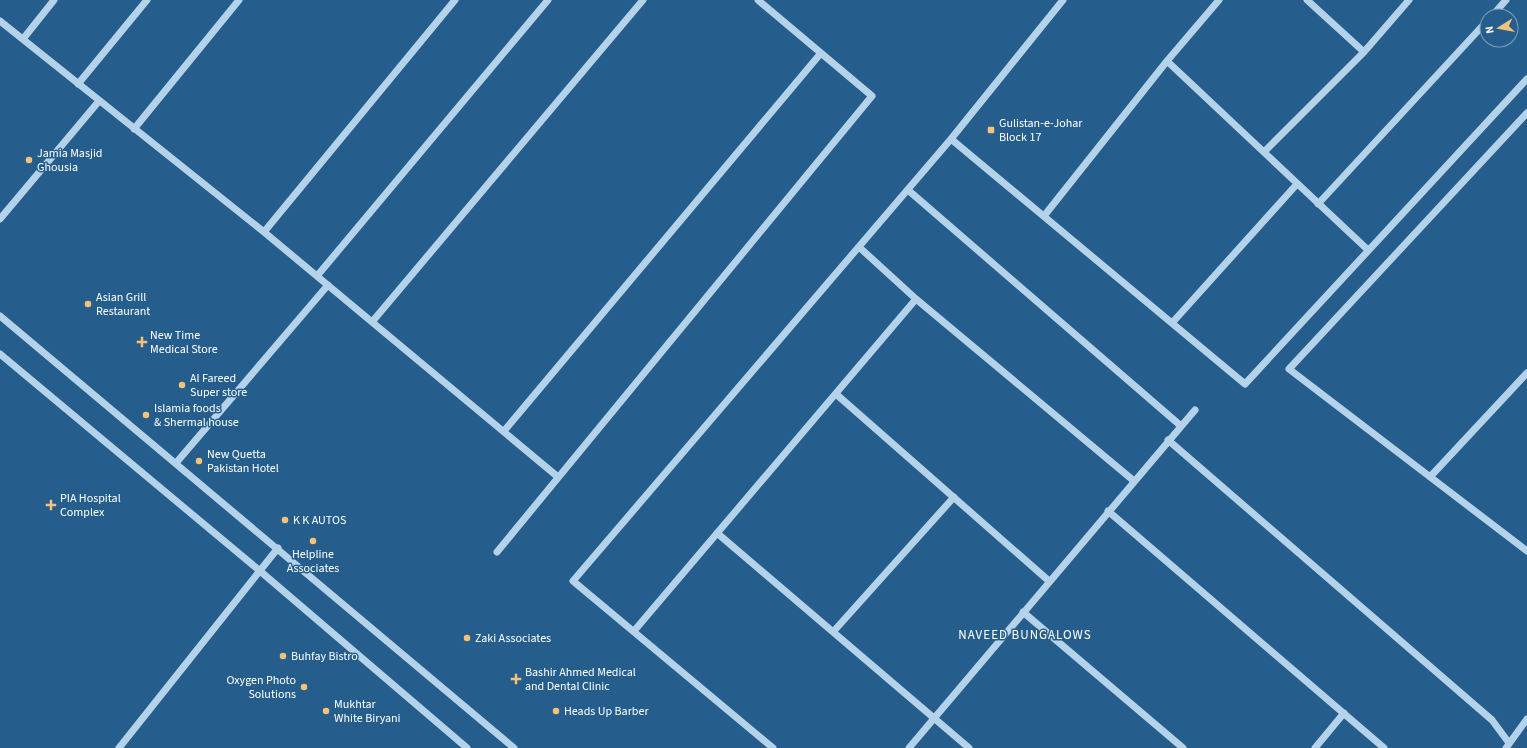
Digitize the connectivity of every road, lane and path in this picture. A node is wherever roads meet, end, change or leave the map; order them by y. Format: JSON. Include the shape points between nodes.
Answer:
{"nodes":[{"id":1,"x":54,"y":0,"type":"edge"},
{"id":2,"x":147,"y":0,"type":"edge"},
{"id":3,"x":239,"y":0,"type":"edge"},
{"id":4,"x":455,"y":0,"type":"edge"},
{"id":5,"x":548,"y":0,"type":"edge"},
{"id":6,"x":642,"y":0,"type":"edge"},
{"id":7,"x":758,"y":0,"type":"edge"},
{"id":8,"x":1063,"y":0,"type":"edge"},
{"id":9,"x":1219,"y":0,"type":"edge"},
{"id":10,"x":1409,"y":0,"type":"edge"},
{"id":11,"x":1506,"y":0,"type":"edge"},
{"id":12,"x":1309,"y":1,"type":"edge"},
{"id":13,"x":1499,"y":8,"type":"edge"},
{"id":14,"x":0,"y":21,"type":"edge"},
{"id":15,"x":1479,"y":30,"type":"edge"},
{"id":16,"x":22,"y":39,"type":"junction"},
{"id":17,"x":1364,"y":52,"type":"junction"},
{"id":18,"x":821,"y":53,"type":"junction"},
{"id":19,"x":1167,"y":60,"type":"junction"},
{"id":20,"x":1527,"y":79,"type":"edge"},
{"id":21,"x":78,"y":84,"type":"junction"},
{"id":22,"x":99,"y":101,"type":"junction"},
{"id":23,"x":1527,"y":113,"type":"edge"},
{"id":24,"x":134,"y":129,"type":"junction"},
{"id":25,"x":951,"y":139,"type":"junction"},
{"id":26,"x":1264,"y":152,"type":"junction"},
{"id":27,"x":1297,"y":184,"type":"junction"},
{"id":28,"x":908,"y":190,"type":"junction"},
{"id":29,"x":1318,"y":204,"type":"junction"},
{"id":30,"x":1044,"y":216,"type":"junction"},
{"id":31,"x":0,"y":219,"type":"edge"},
{"id":32,"x":264,"y":232,"type":"junction"},
{"id":33,"x":859,"y":247,"type":"junction"},
{"id":34,"x":1368,"y":250,"type":"junction"},
{"id":35,"x":317,"y":276,"type":"junction"},
{"id":36,"x":328,"y":285,"type":"junction"},
{"id":37,"x":916,"y":299,"type":"junction"},
{"id":38,"x":0,"y":316,"type":"edge"},
{"id":39,"x":372,"y":322,"type":"junction"},
{"id":40,"x":1172,"y":323,"type":"junction"},
{"id":41,"x":0,"y":354,"type":"edge"},
{"id":42,"x":1527,"y":373,"type":"edge"},
{"id":43,"x":836,"y":394,"type":"junction"},
{"id":44,"x":1195,"y":410,"type":"dead end"},
{"id":45,"x":1181,"y":426,"type":"junction"},
{"id":46,"x":504,"y":431,"type":"junction"},
{"id":47,"x":1168,"y":440,"type":"junction"},
{"id":48,"x":176,"y":463,"type":"junction"},
{"id":49,"x":558,"y":477,"type":"junction"},
{"id":50,"x":1430,"y":477,"type":"junction"},
{"id":51,"x":1134,"y":481,"type":"junction"},
{"id":52,"x":954,"y":497,"type":"junction"},
{"id":53,"x":1108,"y":511,"type":"junction"},
{"id":54,"x":717,"y":533,"type":"junction"},
{"id":55,"x":278,"y":548,"type":"junction"},
{"id":56,"x":1527,"y":551,"type":"edge"},
{"id":57,"x":497,"y":552,"type":"dead end"},
{"id":58,"x":260,"y":571,"type":"junction"},
{"id":59,"x":1049,"y":581,"type":"junction"},
{"id":60,"x":1023,"y":612,"type":"junction"},
{"id":61,"x":634,"y":631,"type":"junction"},
{"id":62,"x":833,"y":632,"type":"junction"},
{"id":63,"x":1344,"y":713,"type":"junction"},
{"id":64,"x":934,"y":718,"type":"junction"},
{"id":65,"x":1527,"y":719,"type":"edge"},
{"id":66,"x":1508,"y":746,"type":"edge"},
{"id":67,"x":119,"y":748,"type":"edge"},
{"id":68,"x":467,"y":748,"type":"edge"},
{"id":69,"x":514,"y":748,"type":"edge"},
{"id":70,"x":773,"y":748,"type":"edge"},
{"id":71,"x":909,"y":748,"type":"edge"},
{"id":72,"x":969,"y":748,"type":"edge"},
{"id":73,"x":1183,"y":748,"type":"edge"},
{"id":74,"x":1315,"y":748,"type":"edge"},
{"id":75,"x":1384,"y":748,"type":"edge"}],
"edges":[{"from":1,"to":16,"type":"street"},
{"from":2,"to":21,"type":"street"},
{"from":3,"to":24,"type":"street"},
{"from":4,"to":32,"type":"street"},
{"from":5,"to":35,"type":"street"},
{"from":6,"to":39,"type":"street"},
{"from":7,"to":18,"type":"street"},
{"from":8,"to":25,"type":"street"},
{"from":9,"to":19,"type":"street"},
{"from":10,"to":17,"type":"street"},
{"from":11,"to":13,"type":"street"},
{"from":12,"to":17,"type":"street"},
{"from":14,"to":16,"type":"street"},
{"from":15,"to":29,"type":"street"},
{"from":16,"to":21,"type":"street"},
{"from":17,"to":26,"type":"street"},
{"from":18,"to":46,"type":"street"},
{"from":18,"to":49,"type":"street","via":[[872,96]]},
{"from":19,"to":26,"type":"street"},
{"from":19,"to":30,"type":"street"},
{"from":20,"to":34,"type":"street"},
{"from":21,"to":22,"type":"street"},
{"from":22,"to":24,"type":"street"},
{"from":22,"to":31,"type":"street"},
{"from":23,"to":50,"type":"street","via":[[1289,369]]},
{"from":24,"to":32,"type":"street"},
{"from":25,"to":28,"type":"street"},
{"from":25,"to":30,"type":"street"},
{"from":26,"to":27,"type":"street"},
{"from":27,"to":29,"type":"street"},
{"from":27,"to":40,"type":"street"},
{"from":28,"to":33,"type":"street"},
{"from":28,"to":45,"type":"street"},
{"from":29,"to":34,"type":"street"},
{"from":30,"to":40,"type":"street"},
{"from":32,"to":35,"type":"street"},
{"from":33,"to":37,"type":"street"},
{"from":33,"to":61,"type":"street","via":[[573,581]]},
{"from":34,"to":40,"type":"street","via":[[1245,384]]},
{"from":35,"to":36,"type":"street"},
{"from":36,"to":39,"type":"street"},
{"from":36,"to":48,"type":"street"},
{"from":37,"to":43,"type":"street"},
{"from":37,"to":51,"type":"street"},
{"from":38,"to":48,"type":"street"},
{"from":39,"to":46,"type":"street"},
{"from":41,"to":58,"type":"street"},
{"from":42,"to":50,"type":"street"},
{"from":43,"to":52,"type":"street"},
{"from":43,"to":54,"type":"street"},
{"from":44,"to":45,"type":"street"},
{"from":45,"to":47,"type":"street"},
{"from":46,"to":49,"type":"street"},
{"from":47,"to":51,"type":"street"},
{"from":47,"to":66,"type":"street","via":[[1492,720]]},
{"from":48,"to":55,"type":"street"},
{"from":49,"to":57,"type":"street"},
{"from":50,"to":56,"type":"street"},
{"from":51,"to":53,"type":"street"},
{"from":52,"to":59,"type":"street"},
{"from":52,"to":62,"type":"street"},
{"from":53,"to":59,"type":"street"},
{"from":53,"to":63,"type":"street"},
{"from":54,"to":61,"type":"street"},
{"from":54,"to":62,"type":"street"},
{"from":55,"to":58,"type":"street"},
{"from":55,"to":69,"type":"street"},
{"from":58,"to":67,"type":"street"},
{"from":58,"to":68,"type":"street"},
{"from":59,"to":60,"type":"street"},
{"from":60,"to":64,"type":"street"},
{"from":60,"to":73,"type":"street"},
{"from":61,"to":70,"type":"street"},
{"from":62,"to":64,"type":"street"},
{"from":63,"to":74,"type":"street"},
{"from":63,"to":75,"type":"street"},
{"from":64,"to":71,"type":"street"},
{"from":64,"to":72,"type":"street"},
{"from":65,"to":66,"type":"street"}]}
